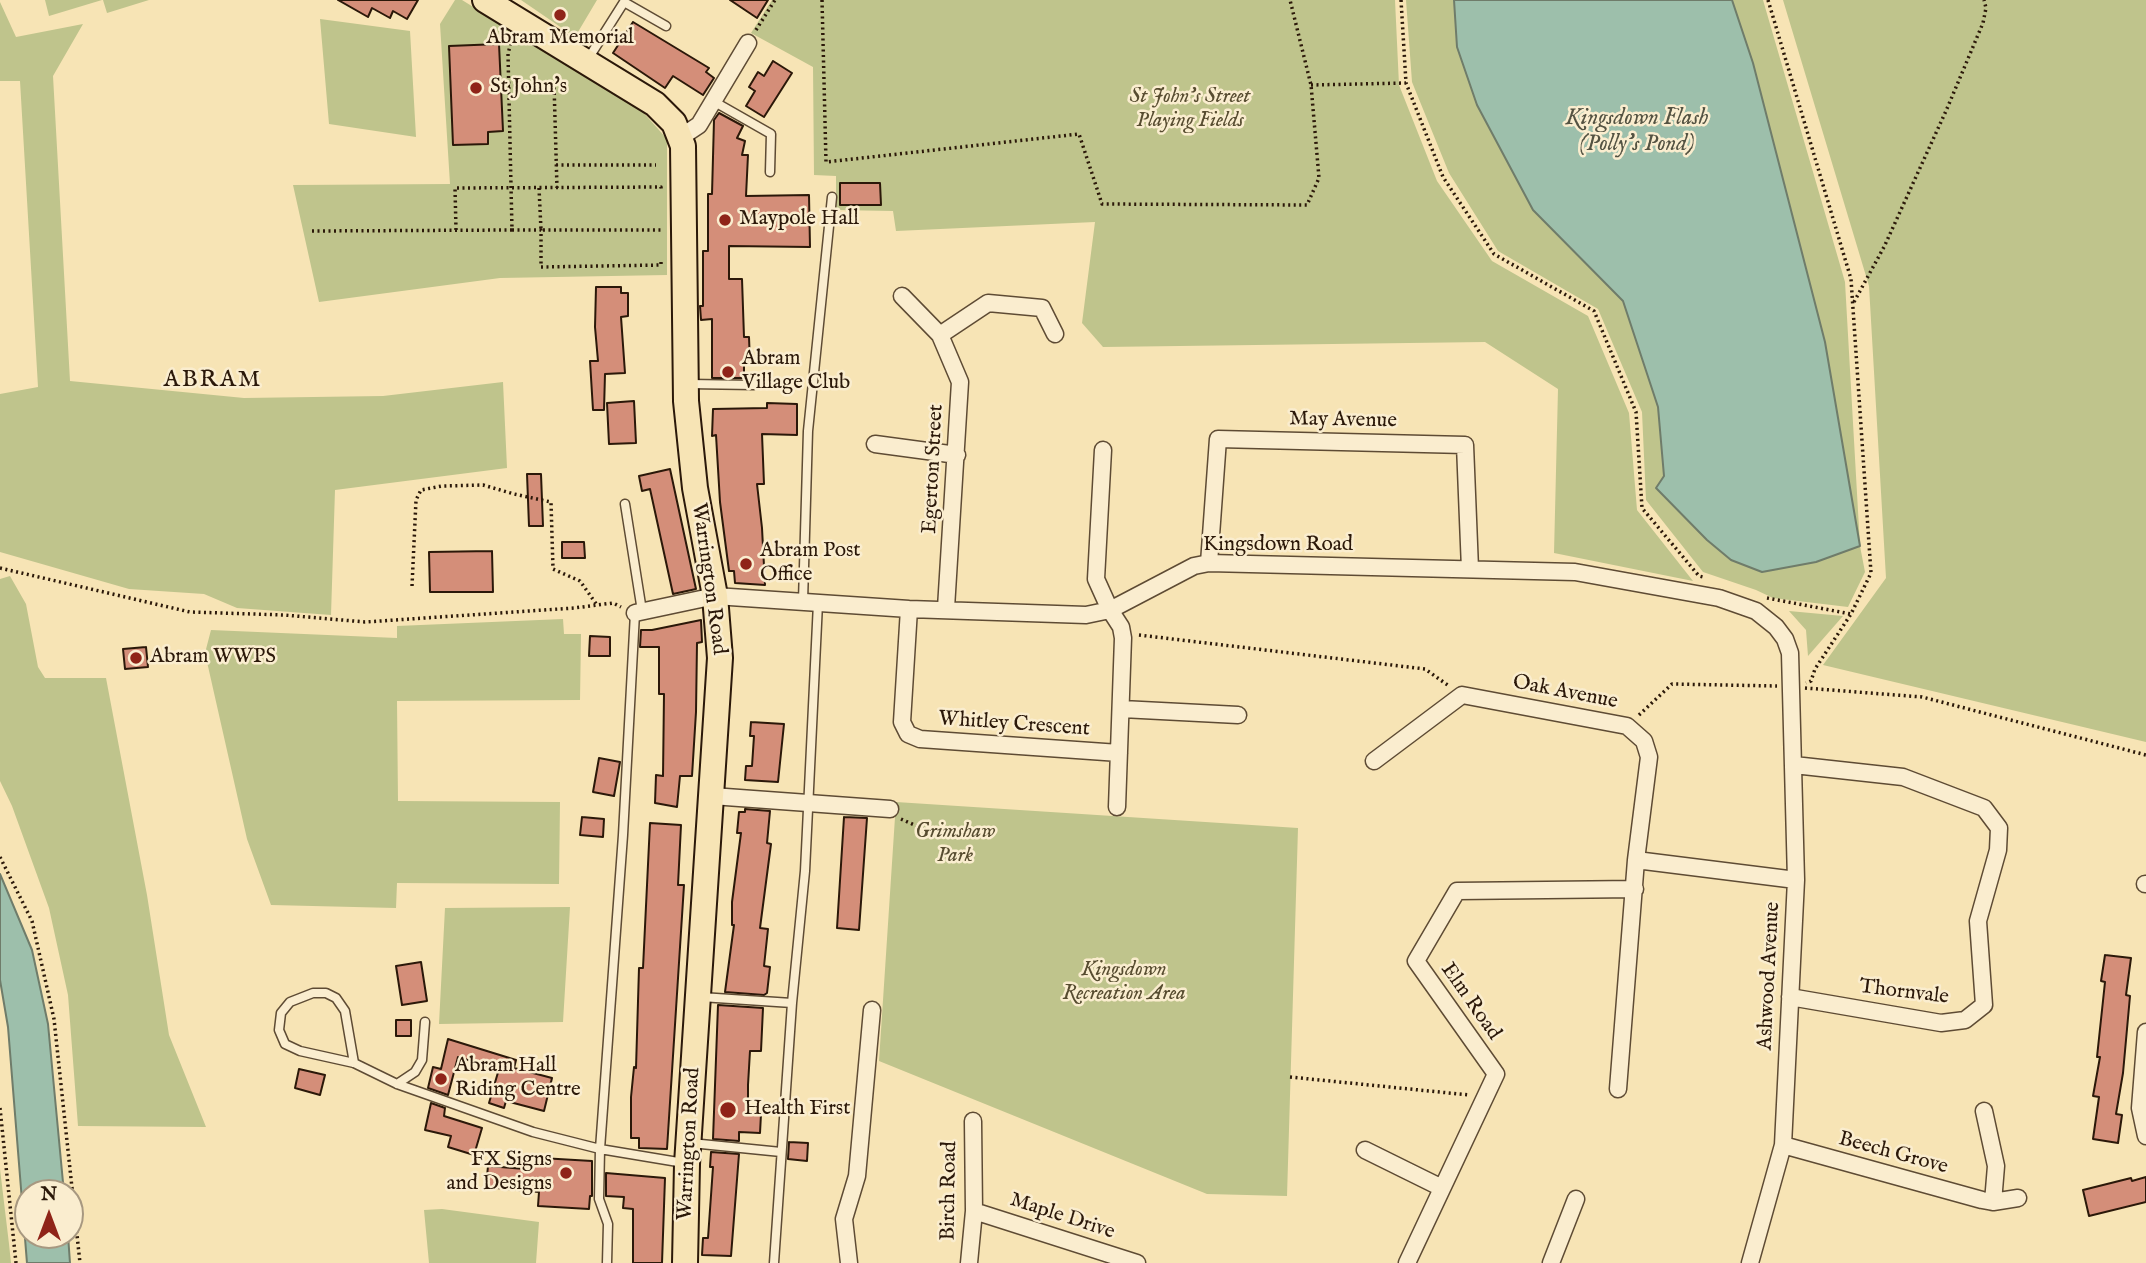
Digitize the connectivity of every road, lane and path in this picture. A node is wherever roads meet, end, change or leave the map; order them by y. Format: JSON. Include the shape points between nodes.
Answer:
{"nodes":[{"id":1,"x":485,"y":0,"type":"edge"},
{"id":2,"x":775,"y":0,"type":"edge"},
{"id":3,"x":822,"y":0,"type":"edge"},
{"id":4,"x":1290,"y":0,"type":"edge"},
{"id":5,"x":1401,"y":0,"type":"edge"},
{"id":6,"x":1768,"y":0,"type":"edge"},
{"id":7,"x":1984,"y":0,"type":"edge"},
{"id":8,"x":518,"y":20,"type":"junction"},
{"id":9,"x":666,"y":26,"type":"dead end"},
{"id":10,"x":748,"y":43,"type":"joint"},
{"id":11,"x":587,"y":61,"type":"junction"},
{"id":12,"x":1406,"y":83,"type":"junction"},
{"id":13,"x":1311,"y":85,"type":"junction"},
{"id":14,"x":508,"y":86,"type":"junction"},
{"id":15,"x":713,"y":101,"type":"junction"},
{"id":16,"x":681,"y":137,"type":"junction"},
{"id":17,"x":556,"y":165,"type":"junction"},
{"id":18,"x":656,"y":165,"type":"dead end"},
{"id":19,"x":770,"y":172,"type":"dead end"},
{"id":20,"x":511,"y":188,"type":"junction"},
{"id":21,"x":539,"y":188,"type":"junction"},
{"id":22,"x":557,"y":188,"type":"junction"},
{"id":23,"x":832,"y":197,"type":"dead end"},
{"id":24,"x":661,"y":198,"type":"dead end"},
{"id":25,"x":661,"y":219,"type":"dead end"},
{"id":26,"x":456,"y":230,"type":"junction"},
{"id":27,"x":512,"y":230,"type":"junction"},
{"id":28,"x":541,"y":230,"type":"junction"},
{"id":29,"x":661,"y":230,"type":"junction"},
{"id":30,"x":312,"y":231,"type":"dead end"},
{"id":31,"x":661,"y":242,"type":"dead end"},
{"id":32,"x":661,"y":253,"type":"dead end"},
{"id":33,"x":902,"y":296,"type":"dead end"},
{"id":34,"x":1853,"y":304,"type":"junction"},
{"id":35,"x":1055,"y":334,"type":"dead end"},
{"id":36,"x":940,"y":335,"type":"junction"},
{"id":37,"x":763,"y":378,"type":"dead end"},
{"id":38,"x":686,"y":384,"type":"junction"},
{"id":39,"x":875,"y":444,"type":"dead end"},
{"id":40,"x":1104,"y":450,"type":"dead end"},
{"id":41,"x":957,"y":455,"type":"junction"},
{"id":42,"x":625,"y":504,"type":"dead end"},
{"id":43,"x":1209,"y":563,"type":"junction"},
{"id":44,"x":0,"y":568,"type":"edge"},
{"id":45,"x":1470,"y":569,"type":"junction"},
{"id":46,"x":1712,"y":580,"type":"dead end"},
{"id":47,"x":412,"y":586,"type":"dead end"},
{"id":48,"x":715,"y":596,"type":"junction"},
{"id":49,"x":1766,"y":598,"type":"dead end"},
{"id":50,"x":810,"y":602,"type":"junction"},
{"id":51,"x":597,"y":606,"type":"junction"},
{"id":52,"x":946,"y":608,"type":"junction"},
{"id":53,"x":909,"y":609,"type":"junction"},
{"id":54,"x":1110,"y":610,"type":"junction"},
{"id":55,"x":639,"y":612,"type":"junction"},
{"id":56,"x":1851,"y":614,"type":"junction"},
{"id":57,"x":1123,"y":633,"type":"junction"},
{"id":58,"x":1790,"y":687,"type":"junction"},
{"id":59,"x":1462,"y":695,"type":"junction"},
{"id":60,"x":1122,"y":709,"type":"junction"},
{"id":61,"x":1238,"y":715,"type":"dead end"},
{"id":62,"x":1627,"y":726,"type":"junction"},
{"id":63,"x":1119,"y":753,"type":"junction"},
{"id":64,"x":2146,"y":755,"type":"edge"},
{"id":65,"x":1374,"y":761,"type":"dead end"},
{"id":66,"x":1794,"y":765,"type":"junction"},
{"id":67,"x":712,"y":796,"type":"junction"},
{"id":68,"x":807,"y":802,"type":"junction"},
{"id":69,"x":1117,"y":807,"type":"dead end"},
{"id":70,"x":890,"y":809,"type":"joint"},
{"id":71,"x":928,"y":831,"type":"dead end"},
{"id":72,"x":0,"y":857,"type":"edge"},
{"id":73,"x":1636,"y":860,"type":"junction"},
{"id":74,"x":1796,"y":880,"type":"junction"},
{"id":75,"x":1635,"y":889,"type":"junction"},
{"id":76,"x":698,"y":996,"type":"junction"},
{"id":77,"x":1790,"y":997,"type":"junction"},
{"id":78,"x":792,"y":1003,"type":"junction"},
{"id":79,"x":872,"y":1010,"type":"dead end"},
{"id":80,"x":425,"y":1022,"type":"dead end"},
{"id":81,"x":2146,"y":1032,"type":"edge"},
{"id":82,"x":354,"y":1063,"type":"junction"},
{"id":83,"x":1290,"y":1077,"type":"dead end"},
{"id":84,"x":397,"y":1084,"type":"junction"},
{"id":85,"x":1618,"y":1088,"type":"dead end"},
{"id":86,"x":1485,"y":1097,"type":"junction"},
{"id":87,"x":0,"y":1108,"type":"edge"},
{"id":88,"x":1984,"y":1111,"type":"dead end"},
{"id":89,"x":972,"y":1121,"type":"dead end"},
{"id":90,"x":2146,"y":1136,"type":"edge"},
{"id":91,"x":1783,"y":1145,"type":"junction"},
{"id":92,"x":600,"y":1149,"type":"junction"},
{"id":93,"x":1365,"y":1150,"type":"dead end"},
{"id":94,"x":781,"y":1152,"type":"junction"},
{"id":95,"x":687,"y":1153,"type":"junction"},
{"id":96,"x":1442,"y":1188,"type":"junction"},
{"id":97,"x":2018,"y":1198,"type":"dead end"},
{"id":98,"x":1576,"y":1199,"type":"dead end"},
{"id":99,"x":1993,"y":1202,"type":"junction"},
{"id":100,"x":974,"y":1211,"type":"junction"},
{"id":101,"x":16,"y":1263,"type":"edge"},
{"id":102,"x":80,"y":1263,"type":"edge"},
{"id":103,"x":607,"y":1263,"type":"edge"},
{"id":104,"x":685,"y":1263,"type":"edge"},
{"id":105,"x":774,"y":1263,"type":"edge"},
{"id":106,"x":849,"y":1263,"type":"edge"},
{"id":107,"x":969,"y":1263,"type":"edge"},
{"id":108,"x":1137,"y":1263,"type":"edge"},
{"id":109,"x":1407,"y":1263,"type":"edge"},
{"id":110,"x":1551,"y":1263,"type":"edge"},
{"id":111,"x":1750,"y":1263,"type":"edge"}],
"edges":[{"from":1,"to":8,"type":"main road","name":"Warrington Road"},
{"from":2,"to":10,"type":"path"},
{"from":3,"to":13,"type":"path","via":[[826,162],[1079,134],[1102,204],[1307,205],[1319,177]]},
{"from":4,"to":13,"type":"path"},
{"from":5,"to":12,"type":"path"},
{"from":6,"to":34,"type":"path","via":[[1851,279]]},
{"from":7,"to":34,"type":"path","via":[[1983,23],[1946,111]]},
{"from":8,"to":11,"type":"main road","name":"Warrington Road"},
{"from":8,"to":14,"type":"path","via":[[508,54]]},
{"from":9,"to":11,"type":"lane","via":[[624,2]]},
{"from":10,"to":15,"type":"street"},
{"from":11,"to":16,"type":"main road","name":"Warrington Road","via":[[664,111]]},
{"from":12,"to":13,"type":"path"},
{"from":12,"to":46,"type":"path","via":[[1443,177],[1494,254],[1594,312],[1636,412],[1642,508],[1699,576]]},
{"from":14,"to":17,"type":"path","via":[[554,84]]},
{"from":14,"to":20,"type":"path"},
{"from":15,"to":16,"type":"street","via":[[699,125]]},
{"from":15,"to":19,"type":"lane","via":[[771,134]]},
{"from":16,"to":38,"type":"main road","name":"Warrington Road"},
{"from":17,"to":18,"type":"path"},
{"from":17,"to":22,"type":"path"},
{"from":20,"to":21,"type":"path"},
{"from":20,"to":26,"type":"path","via":[[455,188]]},
{"from":20,"to":27,"type":"path"},
{"from":21,"to":22,"type":"path"},
{"from":21,"to":28,"type":"path"},
{"from":22,"to":24,"type":"path","via":[[661,187]]},
{"from":23,"to":50,"type":"lane","via":[[808,431]]},
{"from":25,"to":29,"type":"path"},
{"from":26,"to":27,"type":"path"},
{"from":26,"to":30,"type":"path"},
{"from":27,"to":28,"type":"path"},
{"from":28,"to":29,"type":"path"},
{"from":28,"to":32,"type":"path","via":[[541,267],[661,265]]},
{"from":29,"to":31,"type":"path"},
{"from":33,"to":36,"type":"street","name":"Egerton Street"},
{"from":34,"to":56,"type":"path","via":[[1871,573]]},
{"from":35,"to":36,"type":"street","via":[[1042,308],[988,303]]},
{"from":36,"to":41,"type":"street","name":"Egerton Street","via":[[960,382]]},
{"from":37,"to":38,"type":"lane","via":[[754,384]]},
{"from":38,"to":48,"type":"main road","name":"Warrington Road","via":[[695,488]]},
{"from":39,"to":41,"type":"street"},
{"from":40,"to":54,"type":"street","via":[[1096,579]]},
{"from":41,"to":52,"type":"street","name":"Egerton Street"},
{"from":42,"to":55,"type":"lane"},
{"from":43,"to":45,"type":"street","name":"Kingsdown Road"},
{"from":43,"to":45,"type":"street","name":"May Avenue","via":[[1219,439],[1452,444],[1465,445]]},
{"from":43,"to":54,"type":"street","name":"Kingsdown Road","via":[[1194,566]]},
{"from":44,"to":51,"type":"path","via":[[190,612],[365,622]]},
{"from":45,"to":58,"type":"street","name":"Kingsdown Road","via":[[1575,572],[1719,598],[1756,611],[1785,639],[1790,653]]},
{"from":47,"to":51,"type":"path","via":[[416,500],[421,490],[482,485],[551,502],[553,569],[580,581]]},
{"from":48,"to":50,"type":"street","name":"Kingsdown Road"},
{"from":48,"to":55,"type":"street","name":"Kingsdown Road"},
{"from":48,"to":67,"type":"main road","name":"Warrington Road","via":[[720,681]]},
{"from":49,"to":56,"type":"path"},
{"from":50,"to":53,"type":"street","name":"Kingsdown Road"},
{"from":50,"to":68,"type":"lane"},
{"from":51,"to":55,"type":"path","via":[[612,603]]},
{"from":52,"to":53,"type":"street","name":"Kingsdown Road"},
{"from":52,"to":54,"type":"street","name":"Kingsdown Road","via":[[1086,615]]},
{"from":53,"to":63,"type":"street","name":"Whitley Crescent","via":[[902,722],[908,734],[920,739]]},
{"from":54,"to":57,"type":"street"},
{"from":55,"to":92,"type":"lane"},
{"from":56,"to":58,"type":"path","via":[[1811,681]]},
{"from":57,"to":59,"type":"path","via":[[1425,669]]},
{"from":57,"to":60,"type":"street","name":"Whitley Crescent"},
{"from":58,"to":62,"type":"path","via":[[1672,684]]},
{"from":58,"to":64,"type":"path","via":[[1922,696]]},
{"from":58,"to":66,"type":"street","name":"Ashwood Avenue"},
{"from":59,"to":62,"type":"street","name":"Oak Avenue"},
{"from":59,"to":65,"type":"street"},
{"from":60,"to":61,"type":"street"},
{"from":60,"to":63,"type":"street","name":"Whitley Crescent"},
{"from":62,"to":73,"type":"street","name":"Oak Avenue","via":[[1644,741],[1649,757]]},
{"from":63,"to":69,"type":"street","name":"Whitley Crescent"},
{"from":66,"to":74,"type":"street","name":"Ashwood Avenue"},
{"from":66,"to":77,"type":"street","name":"Thornvale","via":[[1903,777],[1984,808],[1999,828],[1998,850],[1978,921],[1984,1005],[1965,1020],[1941,1023]]},
{"from":67,"to":68,"type":"street"},
{"from":67,"to":76,"type":"main road","name":"Warrington Road"},
{"from":68,"to":70,"type":"street"},
{"from":68,"to":78,"type":"lane"},
{"from":70,"to":71,"type":"path"},
{"from":72,"to":102,"type":"path","via":[[32,921],[54,1018]]},
{"from":73,"to":74,"type":"street"},
{"from":73,"to":75,"type":"street","name":"Oak Avenue"},
{"from":74,"to":77,"type":"street","name":"Ashwood Avenue"},
{"from":75,"to":85,"type":"street","name":"Oak Avenue"},
{"from":75,"to":86,"type":"street","name":"Elm Road","via":[[1457,891],[1416,961],[1496,1074]]},
{"from":76,"to":78,"type":"lane"},
{"from":76,"to":95,"type":"main road","name":"Warrington Road"},
{"from":77,"to":91,"type":"street","name":"Ashwood Avenue"},
{"from":78,"to":94,"type":"lane"},
{"from":79,"to":106,"type":"street","via":[[857,1176],[844,1219]]},
{"from":80,"to":84,"type":"lane","via":[[422,1060],[415,1072]]},
{"from":81,"to":90,"type":"street","via":[[2140,1108]]},
{"from":82,"to":82,"type":"lane","via":[[285,1044],[279,1030],[281,1013],[290,1002],[313,993],[336,998],[345,1011]]},
{"from":82,"to":84,"type":"lane"},
{"from":83,"to":86,"type":"path"},
{"from":84,"to":92,"type":"lane","via":[[533,1132]]},
{"from":86,"to":96,"type":"street","name":"Elm Road"},
{"from":87,"to":101,"type":"path"},
{"from":88,"to":99,"type":"street","via":[[1996,1166]]},
{"from":89,"to":100,"type":"street","name":"Birch Road"},
{"from":91,"to":99,"type":"street","name":"Beech Grove"},
{"from":91,"to":111,"type":"street","name":"Ashwood Avenue"},
{"from":92,"to":95,"type":"lane"},
{"from":92,"to":103,"type":"lane","via":[[599,1199],[608,1224]]},
{"from":93,"to":96,"type":"street"},
{"from":94,"to":95,"type":"lane"},
{"from":94,"to":105,"type":"lane"},
{"from":95,"to":104,"type":"main road","name":"Warrington Road"},
{"from":96,"to":109,"type":"street","name":"Elm Road"},
{"from":97,"to":99,"type":"street","name":"Beech Grove"},
{"from":98,"to":110,"type":"street"},
{"from":100,"to":107,"type":"street","name":"Birch Road"},
{"from":100,"to":108,"type":"street","name":"Maple Drive"}]}
